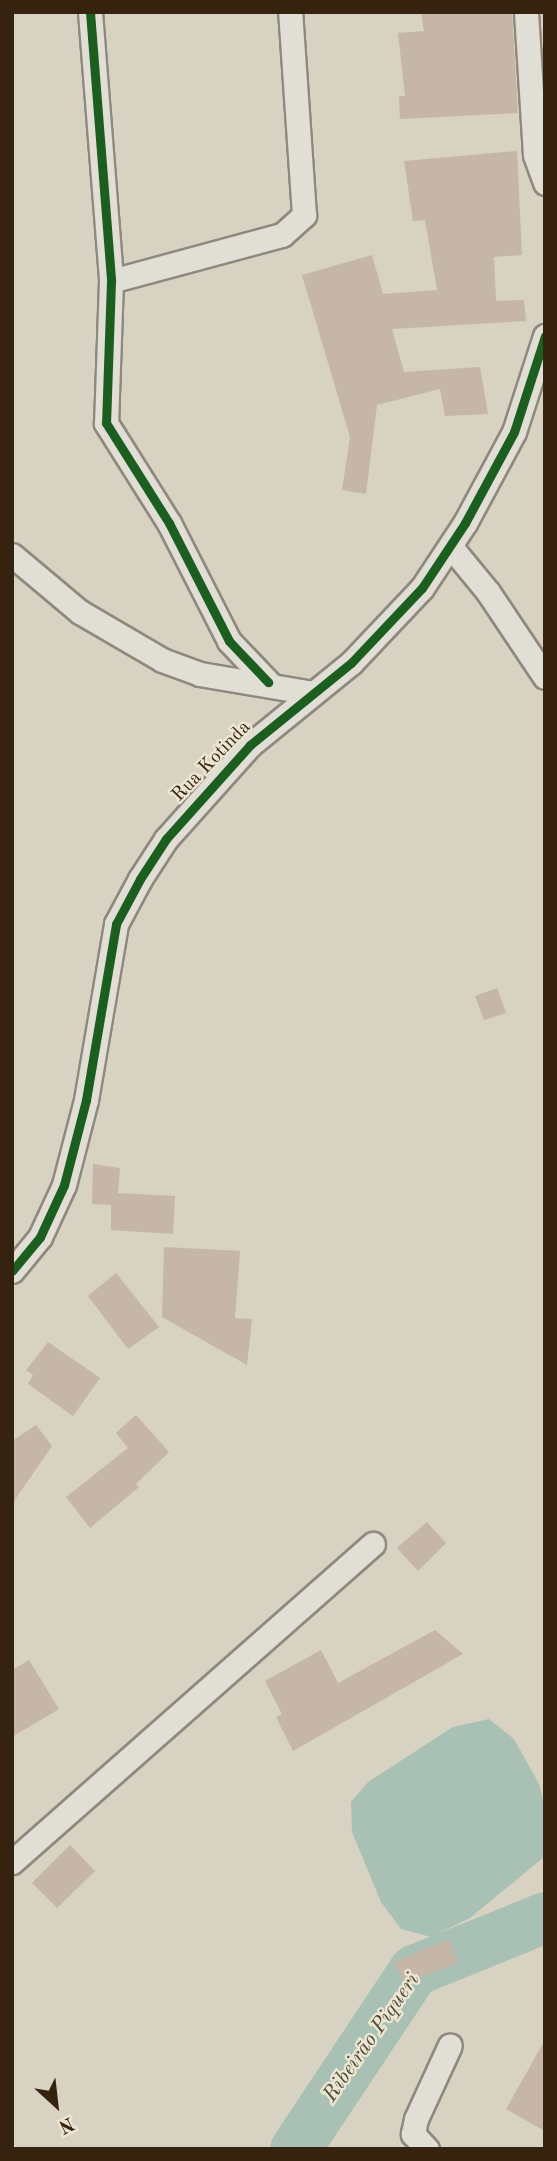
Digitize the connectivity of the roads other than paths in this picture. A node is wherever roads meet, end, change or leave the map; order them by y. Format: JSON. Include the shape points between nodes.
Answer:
{"nodes":[{"id":1,"x":90,"y":12,"type":"edge"},
{"id":2,"x":290,"y":12,"type":"edge"},
{"id":3,"x":526,"y":12,"type":"edge"},
{"id":4,"x":545,"y":183,"type":"edge"},
{"id":5,"x":111,"y":282,"type":"junction"},
{"id":6,"x":545,"y":336,"type":"edge"},
{"id":7,"x":451,"y":547,"type":"junction"},
{"id":8,"x":12,"y":555,"type":"edge"},
{"id":9,"x":545,"y":677,"type":"edge"},
{"id":10,"x":268,"y":682,"type":"junction"},
{"id":11,"x":312,"y":693,"type":"junction"},
{"id":12,"x":12,"y":1271,"type":"edge"},
{"id":13,"x":373,"y":1544,"type":"dead end"},
{"id":14,"x":12,"y":1862,"type":"edge"},
{"id":15,"x":450,"y":2045,"type":"dead end"},
{"id":16,"x":427,"y":2149,"type":"edge"}],
"edges":[{"from":1,"to":5,"type":"street"},
{"from":2,"to":5,"type":"street","via":[[304,215],[282,235]]},
{"from":3,"to":4,"type":"street","via":[[535,155]]},
{"from":5,"to":10,"type":"street","via":[[107,424],[169,523],[229,641]]},
{"from":6,"to":7,"type":"street","name":"Rua Kotinda","via":[[514,432]]},
{"from":7,"to":9,"type":"street","via":[[488,592]]},
{"from":7,"to":11,"type":"street","name":"Rua Kotinda","via":[[397,618]]},
{"from":8,"to":10,"type":"street","via":[[80,612],[162,660],[200,674]]},
{"from":10,"to":11,"type":"street"},
{"from":11,"to":12,"type":"street","name":"Rua Kotinda","via":[[250,745],[207,790],[152,859],[116,923],[86,1100],[64,1185],[40,1237]]},
{"from":13,"to":14,"type":"street"},
{"from":15,"to":16,"type":"street","via":[[416,2119],[413,2134]]}]}
